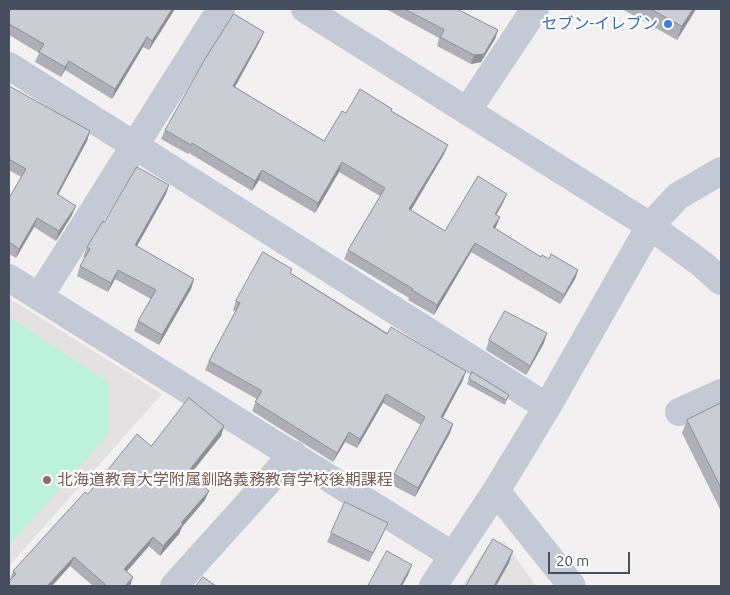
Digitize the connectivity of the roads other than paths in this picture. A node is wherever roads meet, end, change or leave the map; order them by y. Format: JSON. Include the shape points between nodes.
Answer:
{"nodes":[{"id":1,"x":220,"y":9,"type":"edge"},
{"id":2,"x":305,"y":9,"type":"edge"},
{"id":3,"x":535,"y":9,"type":"edge"},
{"id":4,"x":9,"y":66,"type":"edge"},
{"id":5,"x":467,"y":111,"type":"junction"},
{"id":6,"x":136,"y":146,"type":"junction"},
{"id":7,"x":721,"y":171,"type":"edge"},
{"id":8,"x":650,"y":226,"type":"junction"},
{"id":9,"x":9,"y":278,"type":"edge"},
{"id":10,"x":721,"y":281,"type":"edge"},
{"id":11,"x":39,"y":297,"type":"junction"},
{"id":12,"x":721,"y":393,"type":"edge"},
{"id":13,"x":547,"y":406,"type":"junction"},
{"id":14,"x":679,"y":412,"type":"dead end"},
{"id":15,"x":293,"y":454,"type":"junction"},
{"id":16,"x":496,"y":491,"type":"junction"},
{"id":17,"x":452,"y":555,"type":"junction"},
{"id":18,"x":174,"y":586,"type":"edge"},
{"id":19,"x":433,"y":586,"type":"edge"},
{"id":20,"x":572,"y":586,"type":"edge"}],
"edges":[{"from":1,"to":6,"type":"street"},
{"from":2,"to":5,"type":"street"},
{"from":3,"to":5,"type":"street"},
{"from":4,"to":6,"type":"street"},
{"from":5,"to":8,"type":"street"},
{"from":6,"to":11,"type":"street"},
{"from":6,"to":13,"type":"street"},
{"from":7,"to":8,"type":"street","via":[[678,196]]},
{"from":8,"to":10,"type":"street"},
{"from":8,"to":13,"type":"street"},
{"from":9,"to":11,"type":"street"},
{"from":11,"to":15,"type":"street"},
{"from":12,"to":14,"type":"street"},
{"from":13,"to":16,"type":"street"},
{"from":15,"to":17,"type":"street"},
{"from":15,"to":18,"type":"street"},
{"from":16,"to":17,"type":"street"},
{"from":16,"to":20,"type":"street"},
{"from":17,"to":19,"type":"street"}]}
